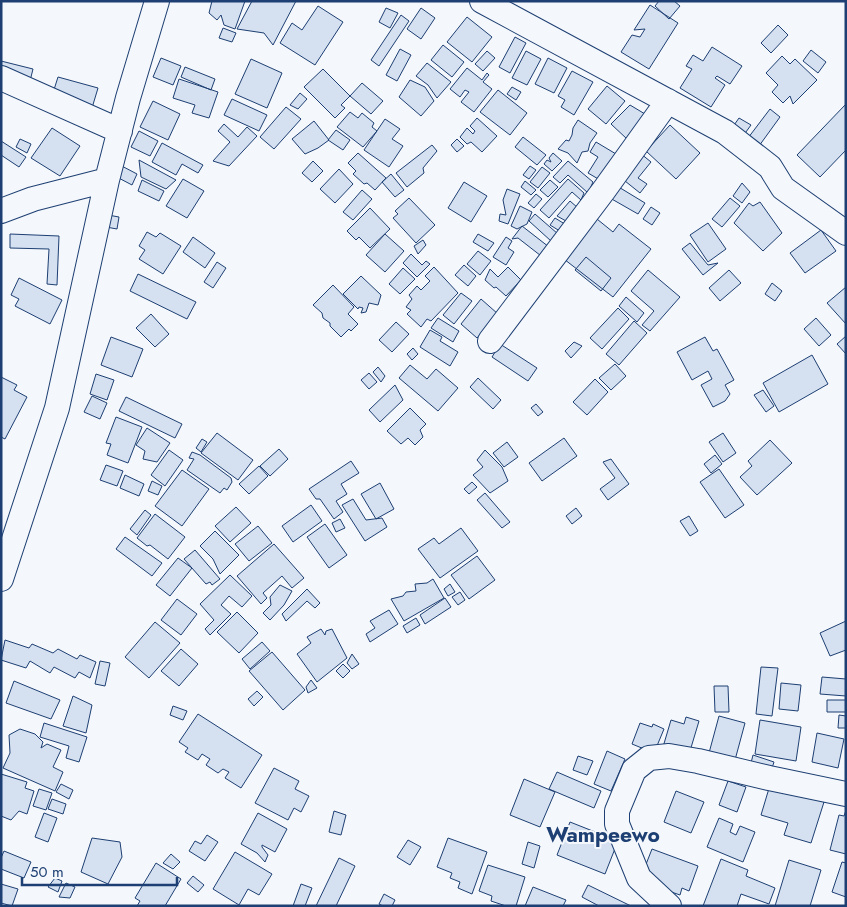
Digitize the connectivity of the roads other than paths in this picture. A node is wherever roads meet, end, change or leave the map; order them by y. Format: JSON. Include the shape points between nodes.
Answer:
{"nodes":[{"id":1,"x":157,"y":1,"type":"edge"},
{"id":2,"x":482,"y":1,"type":"edge"},
{"id":3,"x":1,"y":78,"type":"edge"},
{"id":4,"x":668,"y":101,"type":"junction"},
{"id":5,"x":120,"y":131,"type":"junction"},
{"id":6,"x":107,"y":180,"type":"junction"},
{"id":7,"x":1,"y":212,"type":"edge"},
{"id":8,"x":846,"y":233,"type":"edge"},
{"id":9,"x":490,"y":341,"type":"dead end"},
{"id":10,"x":1,"y":579,"type":"edge"},
{"id":11,"x":846,"y":794,"type":"edge"},
{"id":12,"x":669,"y":906,"type":"edge"}],
"edges":[{"from":1,"to":5,"type":"street"},
{"from":2,"to":4,"type":"street"},
{"from":3,"to":5,"type":"street"},
{"from":4,"to":8,"type":"street","via":[[724,132],[770,167],[783,188]]},
{"from":4,"to":9,"type":"street"},
{"from":5,"to":6,"type":"street"},
{"from":6,"to":7,"type":"street","via":[[33,199]]},
{"from":6,"to":10,"type":"street","via":[[57,408]]},
{"from":11,"to":12,"type":"street","via":[[669,756],[649,758],[634,770],[617,811],[617,824],[639,878]]}]}
